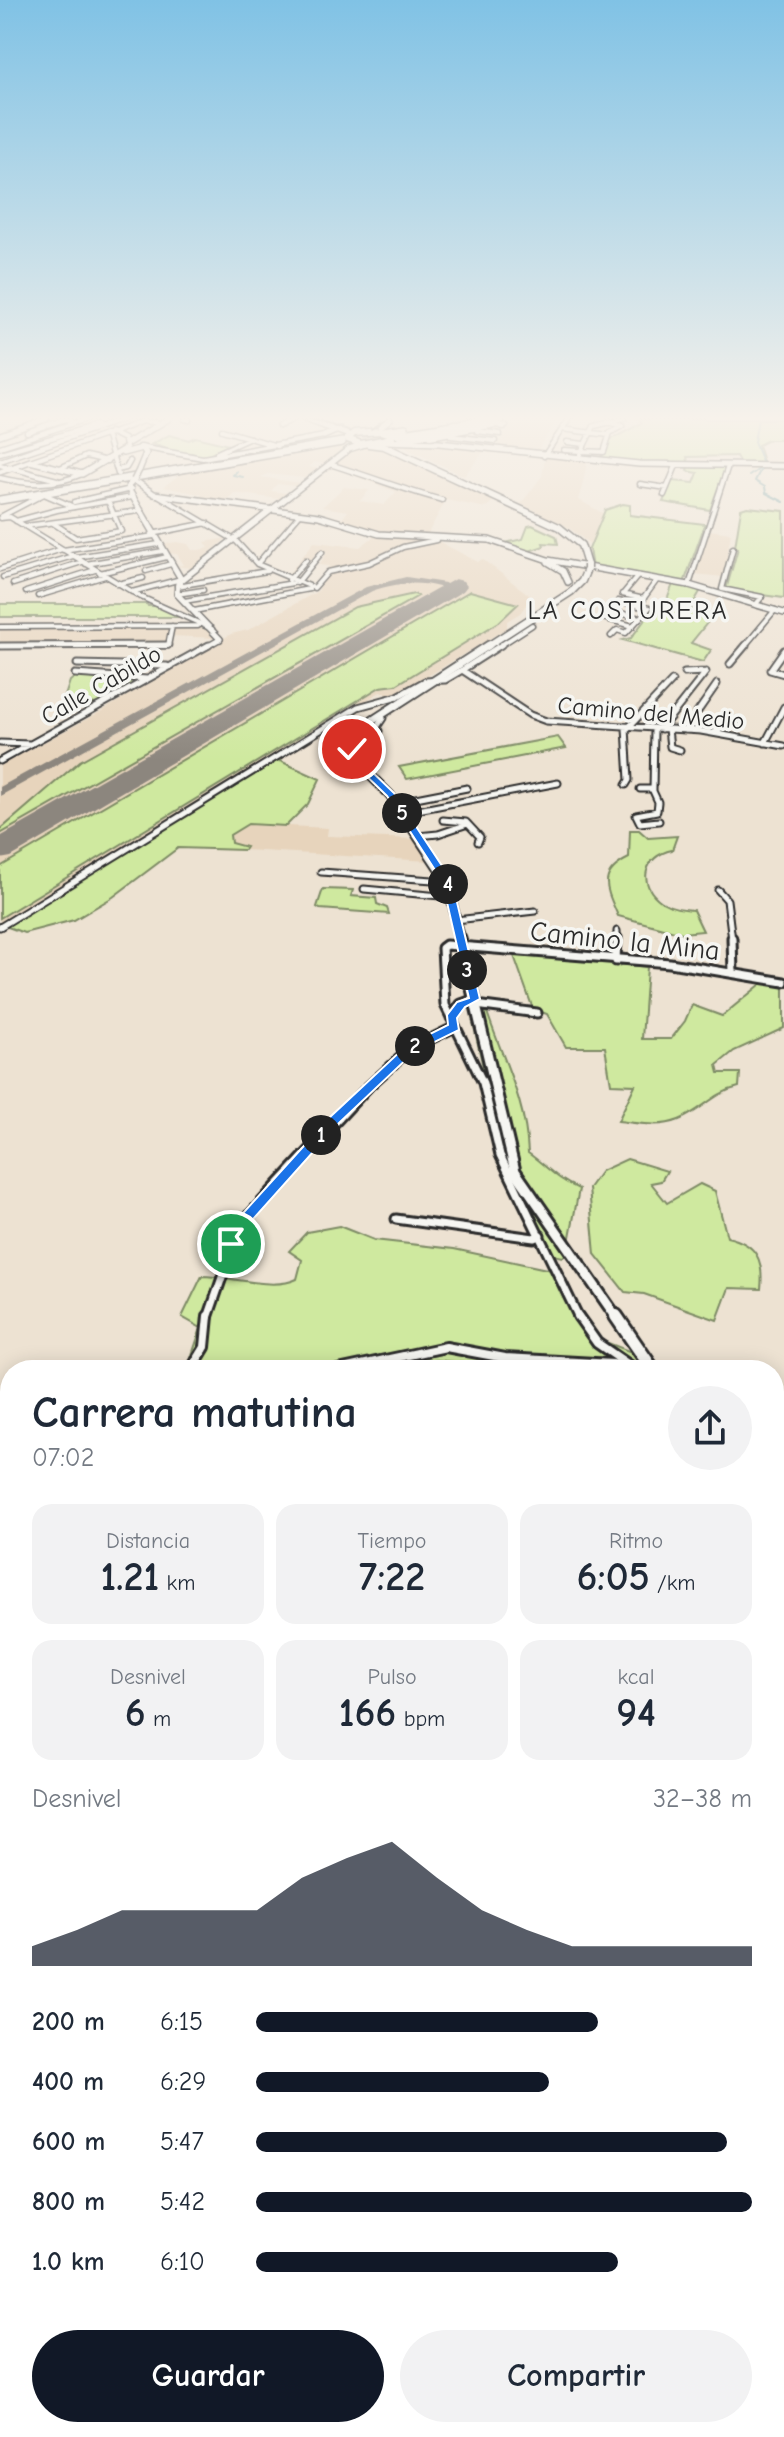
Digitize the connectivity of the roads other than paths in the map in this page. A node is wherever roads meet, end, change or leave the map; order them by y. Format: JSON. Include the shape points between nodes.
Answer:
{"nodes":[{"id":1,"x":37,"y":533,"type":"edge"},
{"id":2,"x":68,"y":533,"type":"edge"},
{"id":3,"x":109,"y":533,"type":"edge"},
{"id":4,"x":163,"y":533,"type":"edge"},
{"id":5,"x":223,"y":533,"type":"edge"},
{"id":6,"x":241,"y":533,"type":"edge"},
{"id":7,"x":284,"y":533,"type":"edge"},
{"id":8,"x":379,"y":533,"type":"edge"},
{"id":9,"x":567,"y":533,"type":"edge"},
{"id":10,"x":706,"y":533,"type":"edge"},
{"id":11,"x":101,"y":534,"type":"junction"},
{"id":12,"x":153,"y":535,"type":"junction"},
{"id":13,"x":410,"y":536,"type":"junction"},
{"id":14,"x":233,"y":539,"type":"junction"},
{"id":15,"x":436,"y":540,"type":"dead end"},
{"id":16,"x":106,"y":543,"type":"junction"},
{"id":17,"x":733,"y":548,"type":"dead end"},
{"id":18,"x":62,"y":549,"type":"junction"},
{"id":19,"x":163,"y":551,"type":"junction"},
{"id":20,"x":322,"y":552,"type":"dead end"},
{"id":21,"x":380,"y":554,"type":"dead end"},
{"id":22,"x":74,"y":556,"type":"junction"},
{"id":23,"x":306,"y":560,"type":"dead end"},
{"id":24,"x":84,"y":563,"type":"junction"},
{"id":25,"x":171,"y":564,"type":"junction"},
{"id":26,"x":257,"y":564,"type":"junction"},
{"id":27,"x":558,"y":564,"type":"junction"},
{"id":28,"x":587,"y":569,"type":"junction"},
{"id":29,"x":146,"y":571,"type":"dead end"},
{"id":30,"x":269,"y":571,"type":"junction"},
{"id":31,"x":100,"y":573,"type":"junction"},
{"id":32,"x":1,"y":574,"type":"edge"},
{"id":33,"x":637,"y":577,"type":"junction"},
{"id":34,"x":143,"y":578,"type":"dead end"},
{"id":35,"x":570,"y":578,"type":"junction"},
{"id":36,"x":181,"y":579,"type":"junction"},
{"id":37,"x":657,"y":580,"type":"junction"},
{"id":38,"x":294,"y":582,"type":"junction"},
{"id":39,"x":581,"y":582,"type":"junction"},
{"id":40,"x":13,"y":584,"type":"junction"},
{"id":41,"x":118,"y":584,"type":"junction"},
{"id":42,"x":689,"y":585,"type":"junction"},
{"id":43,"x":177,"y":586,"type":"junction"},
{"id":44,"x":312,"y":588,"type":"junction"},
{"id":45,"x":203,"y":590,"type":"dead end"},
{"id":46,"x":26,"y":592,"type":"junction"},
{"id":47,"x":132,"y":592,"type":"junction"},
{"id":48,"x":571,"y":592,"type":"junction"},
{"id":49,"x":177,"y":594,"type":"junction"},
{"id":50,"x":644,"y":599,"type":"junction"},
{"id":51,"x":184,"y":601,"type":"junction"},
{"id":52,"x":618,"y":601,"type":"dead end"},
{"id":53,"x":756,"y":604,"type":"junction"},
{"id":54,"x":638,"y":606,"type":"junction"},
{"id":55,"x":775,"y":610,"type":"junction"},
{"id":56,"x":194,"y":611,"type":"junction"},
{"id":57,"x":612,"y":611,"type":"dead end"},
{"id":58,"x":784,"y":613,"type":"edge"},
{"id":59,"x":603,"y":618,"type":"dead end"},
{"id":60,"x":621,"y":618,"type":"dead end"},
{"id":61,"x":637,"y":622,"type":"junction"},
{"id":62,"x":200,"y":624,"type":"junction"},
{"id":63,"x":532,"y":625,"type":"dead end"},
{"id":64,"x":172,"y":626,"type":"junction"},
{"id":65,"x":2,"y":627,"type":"edge"},
{"id":66,"x":85,"y":627,"type":"junction"},
{"id":67,"x":0,"y":635,"type":"edge"},
{"id":68,"x":611,"y":636,"type":"dead end"},
{"id":69,"x":220,"y":639,"type":"joint"},
{"id":70,"x":0,"y":646,"type":"edge"},
{"id":71,"x":79,"y":646,"type":"junction"},
{"id":72,"x":784,"y":650,"type":"edge"},
{"id":73,"x":77,"y":664,"type":"dead end"},
{"id":74,"x":730,"y":664,"type":"dead end"},
{"id":75,"x":171,"y":666,"type":"junction"},
{"id":76,"x":462,"y":670,"type":"junction"},
{"id":77,"x":684,"y":673,"type":"dead end"},
{"id":78,"x":75,"y":674,"type":"dead end"},
{"id":79,"x":784,"y":674,"type":"edge"},
{"id":80,"x":147,"y":679,"type":"junction"},
{"id":81,"x":436,"y":680,"type":"junction"},
{"id":82,"x":672,"y":681,"type":"dead end"},
{"id":83,"x":717,"y":684,"type":"dead end"},
{"id":84,"x":784,"y":707,"type":"edge"},
{"id":85,"x":380,"y":716,"type":"junction"},
{"id":86,"x":738,"y":720,"type":"dead end"},
{"id":87,"x":627,"y":728,"type":"junction"},
{"id":88,"x":654,"y":729,"type":"junction"},
{"id":89,"x":665,"y":729,"type":"junction"},
{"id":90,"x":685,"y":730,"type":"junction"},
{"id":91,"x":379,"y":731,"type":"dead end"},
{"id":92,"x":713,"y":733,"type":"junction"},
{"id":93,"x":0,"y":743,"type":"edge"},
{"id":94,"x":765,"y":743,"type":"junction"},
{"id":95,"x":31,"y":745,"type":"junction"},
{"id":96,"x":784,"y":746,"type":"edge"},
{"id":97,"x":680,"y":750,"type":"dead end"},
{"id":98,"x":0,"y":761,"type":"edge"},
{"id":99,"x":558,"y":783,"type":"dead end"},
{"id":100,"x":626,"y":785,"type":"dead end"},
{"id":101,"x":467,"y":788,"type":"dead end"},
{"id":102,"x":640,"y":789,"type":"dead end"},
{"id":103,"x":653,"y":789,"type":"junction"},
{"id":104,"x":395,"y":802,"type":"junction"},
{"id":105,"x":402,"y":813,"type":"junction"},
{"id":106,"x":443,"y":820,"type":"dead end"},
{"id":107,"x":659,"y":821,"type":"dead end"},
{"id":108,"x":468,"y":824,"type":"junction"},
{"id":109,"x":418,"y":836,"type":"junction"},
{"id":110,"x":478,"y":842,"type":"dead end"},
{"id":111,"x":321,"y":872,"type":"dead end"},
{"id":112,"x":447,"y":881,"type":"junction"},
{"id":113,"x":364,"y":889,"type":"dead end"},
{"id":114,"x":718,"y":890,"type":"dead end"},
{"id":115,"x":451,"y":897,"type":"junction"},
{"id":116,"x":535,"y":911,"type":"dead end"},
{"id":117,"x":456,"y":920,"type":"junction"},
{"id":118,"x":0,"y":927,"type":"edge"},
{"id":119,"x":617,"y":931,"type":"dead end"},
{"id":120,"x":462,"y":947,"type":"junction"},
{"id":121,"x":616,"y":961,"type":"junction"},
{"id":122,"x":733,"y":973,"type":"junction"},
{"id":123,"x":784,"y":982,"type":"edge"},
{"id":124,"x":475,"y":1002,"type":"junction"},
{"id":125,"x":537,"y":1013,"type":"dead end"},
{"id":126,"x":451,"y":1018,"type":"junction"},
{"id":127,"x":455,"y":1027,"type":"junction"},
{"id":128,"x":396,"y":1219,"type":"dead end"},
{"id":129,"x":540,"y":1235,"type":"junction"},
{"id":130,"x":197,"y":1360,"type":"edge"},
{"id":131,"x":385,"y":1360,"type":"edge"},
{"id":132,"x":541,"y":1360,"type":"edge"},
{"id":133,"x":620,"y":1360,"type":"edge"},
{"id":134,"x":646,"y":1360,"type":"edge"}],
"edges":[{"from":1,"to":18,"type":"street"},
{"from":2,"to":11,"type":"street","via":[[76,538]]},
{"from":3,"to":11,"type":"street"},
{"from":4,"to":12,"type":"street"},
{"from":5,"to":14,"type":"street"},
{"from":6,"to":14,"type":"street"},
{"from":7,"to":26,"type":"street"},
{"from":8,"to":13,"type":"street"},
{"from":9,"to":28,"type":"main road","via":[[583,548]]},
{"from":10,"to":42,"type":"street"},
{"from":11,"to":16,"type":"street"},
{"from":12,"to":16,"type":"street"},
{"from":12,"to":19,"type":"street"},
{"from":13,"to":21,"type":"street"},
{"from":13,"to":27,"type":"street","via":[[489,540]]},
{"from":14,"to":26,"type":"street"},
{"from":14,"to":36,"type":"street"},
{"from":15,"to":44,"type":"street","via":[[328,572]]},
{"from":16,"to":18,"type":"street"},
{"from":17,"to":53,"type":"street","via":[[722,589],[764,599]]},
{"from":18,"to":22,"type":"street"},
{"from":18,"to":32,"type":"street"},
{"from":19,"to":22,"type":"street"},
{"from":19,"to":24,"type":"street"},
{"from":19,"to":25,"type":"street"},
{"from":19,"to":31,"type":"street"},
{"from":20,"to":38,"type":"street"},
{"from":22,"to":24,"type":"street"},
{"from":22,"to":32,"type":"street"},
{"from":23,"to":38,"type":"street"},
{"from":24,"to":31,"type":"street"},
{"from":24,"to":40,"type":"street"},
{"from":25,"to":29,"type":"street"},
{"from":25,"to":36,"type":"street"},
{"from":26,"to":30,"type":"street"},
{"from":27,"to":33,"type":"street"},
{"from":27,"to":35,"type":"street"},
{"from":28,"to":35,"type":"main road"},
{"from":28,"to":39,"type":"main road"},
{"from":30,"to":38,"type":"street"},
{"from":30,"to":43,"type":"street"},
{"from":31,"to":41,"type":"street"},
{"from":31,"to":46,"type":"street"},
{"from":31,"to":46,"type":"street","via":[[35,596]]},
{"from":32,"to":40,"type":"street"},
{"from":33,"to":37,"type":"street"},
{"from":33,"to":50,"type":"street","via":[[623,594]]},
{"from":34,"to":41,"type":"street"},
{"from":35,"to":39,"type":"main road"},
{"from":35,"to":48,"type":"main road"},
{"from":36,"to":43,"type":"street"},
{"from":36,"to":47,"type":"street"},
{"from":37,"to":42,"type":"street"},
{"from":37,"to":50,"type":"street"},
{"from":38,"to":44,"type":"street"},
{"from":38,"to":51,"type":"street"},
{"from":39,"to":48,"type":"main road"},
{"from":40,"to":46,"type":"street"},
{"from":41,"to":47,"type":"street"},
{"from":42,"to":53,"type":"street"},
{"from":43,"to":49,"type":"street"},
{"from":44,"to":56,"type":"street"},
{"from":45,"to":49,"type":"street"},
{"from":47,"to":62,"type":"street"},
{"from":48,"to":81,"type":"main road"},
{"from":49,"to":51,"type":"street"},
{"from":50,"to":54,"type":"street"},
{"from":51,"to":56,"type":"street"},
{"from":52,"to":54,"type":"street"},
{"from":53,"to":55,"type":"street"},
{"from":54,"to":61,"type":"street","via":[[649,608]]},
{"from":55,"to":58,"type":"street"},
{"from":55,"to":74,"type":"street"},
{"from":56,"to":62,"type":"street"},
{"from":57,"to":61,"type":"street"},
{"from":59,"to":61,"type":"street"},
{"from":60,"to":61,"type":"street"},
{"from":61,"to":68,"type":"street","via":[[626,633],[617,630]]},
{"from":62,"to":64,"type":"street"},
{"from":62,"to":69,"type":"street"},
{"from":63,"to":76,"type":"street"},
{"from":64,"to":66,"type":"street"},
{"from":64,"to":71,"type":"street","via":[[168,646]]},
{"from":65,"to":66,"type":"street"},
{"from":65,"to":67,"type":"street"},
{"from":66,"to":71,"type":"street"},
{"from":69,"to":75,"type":"street","name":"Calle Cabildo"},
{"from":70,"to":71,"type":"street"},
{"from":72,"to":79,"type":"street","via":[[770,670]]},
{"from":73,"to":75,"type":"street"},
{"from":75,"to":80,"type":"street","name":"Calle Cabildo"},
{"from":76,"to":81,"type":"street"},
{"from":76,"to":87,"type":"street","name":"Camino del Medio","via":[[534,718]]},
{"from":77,"to":89,"type":"street","via":[[706,672]]},
{"from":78,"to":80,"type":"street"},
{"from":80,"to":95,"type":"street","name":"Calle Cabildo"},
{"from":81,"to":85,"type":"main road"},
{"from":81,"to":118,"type":"street","via":[[358,707]]},
{"from":82,"to":87,"type":"street"},
{"from":83,"to":90,"type":"street"},
{"from":84,"to":94,"type":"street"},
{"from":85,"to":91,"type":"street"},
{"from":85,"to":104,"type":"main road","via":[[357,734],[352,752]]},
{"from":86,"to":92,"type":"street"},
{"from":87,"to":88,"type":"street","name":"Camino del Medio"},
{"from":87,"to":100,"type":"street"},
{"from":88,"to":89,"type":"street","name":"Camino del Medio"},
{"from":88,"to":103,"type":"street"},
{"from":89,"to":90,"type":"street","name":"Camino del Medio"},
{"from":89,"to":97,"type":"street","via":[[670,747]]},
{"from":90,"to":92,"type":"street","name":"Camino del Medio"},
{"from":92,"to":94,"type":"street","name":"Camino del Medio"},
{"from":93,"to":95,"type":"street"},
{"from":94,"to":96,"type":"street","name":"Camino del Medio"},
{"from":95,"to":98,"type":"street","name":"Calle Cabildo"},
{"from":99,"to":105,"type":"street"},
{"from":101,"to":104,"type":"street"},
{"from":102,"to":103,"type":"street"},
{"from":103,"to":107,"type":"street","via":[[656,813],[636,817],[640,823]]},
{"from":104,"to":105,"type":"main road"},
{"from":105,"to":109,"type":"main road"},
{"from":106,"to":108,"type":"street"},
{"from":108,"to":109,"type":"street","via":[[435,837]]},
{"from":108,"to":110,"type":"street","via":[[480,837]]},
{"from":109,"to":112,"type":"main road"},
{"from":111,"to":112,"type":"street"},
{"from":112,"to":115,"type":"main road"},
{"from":113,"to":115,"type":"street"},
{"from":114,"to":122,"type":"street","via":[[727,900]]},
{"from":115,"to":117,"type":"main road"},
{"from":116,"to":117,"type":"street"},
{"from":117,"to":120,"type":"main road"},
{"from":119,"to":121,"type":"street"},
{"from":120,"to":121,"type":"street","name":"Camino la Mina"},
{"from":120,"to":124,"type":"main road"},
{"from":120,"to":126,"type":"street","via":[[442,948],[443,995]]},
{"from":121,"to":122,"type":"street","name":"Camino la Mina"},
{"from":122,"to":123,"type":"street","name":"Camino la Mina"},
{"from":124,"to":125,"type":"street"},
{"from":124,"to":126,"type":"street","via":[[461,1004]]},
{"from":124,"to":134,"type":"main road","via":[[515,1171]]},
{"from":126,"to":127,"type":"street"},
{"from":127,"to":129,"type":"street","via":[[483,1083],[505,1169]]},
{"from":127,"to":130,"type":"street","via":[[410,1049],[369,1086],[240,1225]]},
{"from":128,"to":129,"type":"street"},
{"from":129,"to":133,"type":"street","via":[[588,1332]]},
{"from":131,"to":132,"type":"street","via":[[446,1347]]}]}
